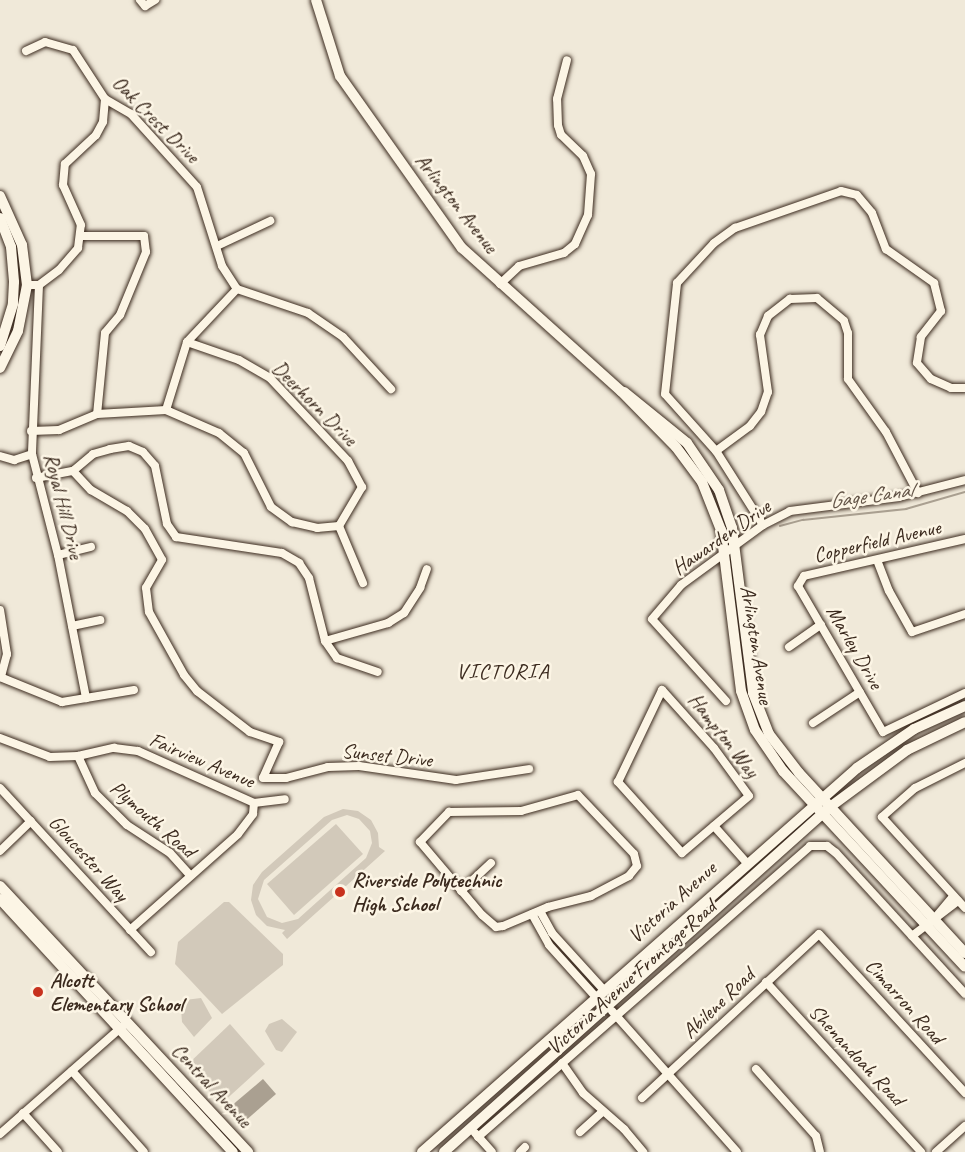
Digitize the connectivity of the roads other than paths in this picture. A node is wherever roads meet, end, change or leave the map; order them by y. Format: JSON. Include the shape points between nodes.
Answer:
{"nodes":[{"id":1,"x":155,"y":0,"type":"edge"},
{"id":2,"x":316,"y":0,"type":"edge"},
{"id":3,"x":142,"y":3,"type":"edge"},
{"id":4,"x":26,"y":51,"type":"dead end"},
{"id":5,"x":567,"y":60,"type":"dead end"},
{"id":6,"x":105,"y":99,"type":"junction"},
{"id":7,"x":0,"y":196,"type":"edge"},
{"id":8,"x":0,"y":218,"type":"edge"},
{"id":9,"x":270,"y":221,"type":"dead end"},
{"id":10,"x":81,"y":236,"type":"junction"},
{"id":11,"x":217,"y":246,"type":"junction"},
{"id":12,"x":11,"y":247,"type":"junction"},
{"id":13,"x":500,"y":284,"type":"junction"},
{"id":14,"x":27,"y":285,"type":"junction"},
{"id":15,"x":39,"y":285,"type":"junction"},
{"id":16,"x":237,"y":289,"type":"junction"},
{"id":17,"x":4,"y":335,"type":"junction"},
{"id":18,"x":188,"y":342,"type":"junction"},
{"id":19,"x":0,"y":346,"type":"edge"},
{"id":20,"x":0,"y":368,"type":"edge"},
{"id":21,"x":965,"y":388,"type":"edge"},
{"id":22,"x":391,"y":389,"type":"dead end"},
{"id":23,"x":621,"y":391,"type":"junction"},
{"id":24,"x":166,"y":410,"type":"junction"},
{"id":25,"x":97,"y":414,"type":"junction"},
{"id":26,"x":31,"y":431,"type":"junction"},
{"id":27,"x":716,"y":451,"type":"junction"},
{"id":28,"x":32,"y":454,"type":"junction"},
{"id":29,"x":0,"y":456,"type":"edge"},
{"id":30,"x":73,"y":471,"type":"junction"},
{"id":31,"x":36,"y":478,"type":"junction"},
{"id":32,"x":965,"y":480,"type":"edge"},
{"id":33,"x":918,"y":493,"type":"junction"},
{"id":34,"x":763,"y":525,"type":"junction"},
{"id":35,"x":339,"y":526,"type":"junction"},
{"id":36,"x":965,"y":539,"type":"edge"},
{"id":37,"x":735,"y":545,"type":"junction"},
{"id":38,"x":91,"y":547,"type":"dead end"},
{"id":39,"x":58,"y":555,"type":"junction"},
{"id":40,"x":725,"y":556,"type":"junction"},
{"id":41,"x":877,"y":560,"type":"junction"},
{"id":42,"x":426,"y":569,"type":"dead end"},
{"id":43,"x":799,"y":580,"type":"joint"},
{"id":44,"x":363,"y":584,"type":"dead end"},
{"id":45,"x":0,"y":610,"type":"edge"},
{"id":46,"x":965,"y":614,"type":"edge"},
{"id":47,"x":100,"y":620,"type":"dead end"},
{"id":48,"x":821,"y":625,"type":"junction"},
{"id":49,"x":72,"y":626,"type":"junction"},
{"id":50,"x":325,"y":640,"type":"junction"},
{"id":51,"x":789,"y":647,"type":"dead end"},
{"id":52,"x":378,"y":672,"type":"dead end"},
{"id":53,"x":0,"y":677,"type":"edge"},
{"id":54,"x":134,"y":690,"type":"dead end"},
{"id":55,"x":860,"y":692,"type":"junction"},
{"id":56,"x":965,"y":693,"type":"edge"},
{"id":57,"x":86,"y":698,"type":"junction"},
{"id":58,"x":726,"y":701,"type":"dead end"},
{"id":59,"x":965,"y":706,"type":"edge"},
{"id":60,"x":965,"y":722,"type":"edge"},
{"id":61,"x":813,"y":723,"type":"dead end"},
{"id":62,"x":0,"y":738,"type":"edge"},
{"id":63,"x":78,"y":756,"type":"junction"},
{"id":64,"x":965,"y":763,"type":"edge"},
{"id":65,"x":529,"y":769,"type":"dead end"},
{"id":66,"x":0,"y":788,"type":"edge"},
{"id":67,"x":285,"y":799,"type":"dead end"},
{"id":68,"x":818,"y":801,"type":"junction"},
{"id":69,"x":254,"y":803,"type":"junction"},
{"id":70,"x":827,"y":811,"type":"junction"},
{"id":71,"x":31,"y":821,"type":"junction"},
{"id":72,"x":714,"y":826,"type":"junction"},
{"id":73,"x":0,"y":851,"type":"edge"},
{"id":74,"x":746,"y":862,"type":"junction"},
{"id":75,"x":491,"y":863,"type":"dead end"},
{"id":76,"x":190,"y":875,"type":"junction"},
{"id":77,"x":0,"y":886,"type":"edge"},
{"id":78,"x":461,"y":891,"type":"junction"},
{"id":79,"x":956,"y":898,"type":"junction"},
{"id":80,"x":0,"y":899,"type":"edge"},
{"id":81,"x":965,"y":908,"type":"edge"},
{"id":82,"x":536,"y":912,"type":"junction"},
{"id":83,"x":930,"y":923,"type":"junction"},
{"id":84,"x":130,"y":930,"type":"junction"},
{"id":85,"x":819,"y":934,"type":"joint"},
{"id":86,"x":912,"y":936,"type":"junction"},
{"id":87,"x":151,"y":952,"type":"dead end"},
{"id":88,"x":965,"y":953,"type":"edge"},
{"id":89,"x":965,"y":967,"type":"edge"},
{"id":90,"x":766,"y":982,"type":"junction"},
{"id":91,"x":599,"y":993,"type":"junction"},
{"id":92,"x":965,"y":994,"type":"edge"},
{"id":93,"x":612,"y":1011,"type":"junction"},
{"id":94,"x":124,"y":1025,"type":"junction"},
{"id":95,"x":562,"y":1063,"type":"junction"},
{"id":96,"x":756,"y":1069,"type":"dead end"},
{"id":97,"x":72,"y":1071,"type":"junction"},
{"id":98,"x":667,"y":1077,"type":"junction"},
{"id":99,"x":965,"y":1093,"type":"edge"},
{"id":100,"x":642,"y":1098,"type":"dead end"},
{"id":101,"x":603,"y":1111,"type":"junction"},
{"id":102,"x":23,"y":1113,"type":"junction"},
{"id":103,"x":965,"y":1126,"type":"edge"},
{"id":104,"x":474,"y":1132,"type":"junction"},
{"id":105,"x":580,"y":1132,"type":"dead end"},
{"id":106,"x":0,"y":1134,"type":"edge"},
{"id":107,"x":58,"y":1152,"type":"edge"},
{"id":108,"x":144,"y":1152,"type":"edge"},
{"id":109,"x":233,"y":1152,"type":"edge"},
{"id":110,"x":248,"y":1152,"type":"edge"},
{"id":111,"x":422,"y":1152,"type":"edge"},
{"id":112,"x":444,"y":1152,"type":"edge"},
{"id":113,"x":492,"y":1152,"type":"edge"},
{"id":114,"x":643,"y":1152,"type":"edge"},
{"id":115,"x":737,"y":1152,"type":"edge"},
{"id":116,"x":820,"y":1152,"type":"edge"},
{"id":117,"x":921,"y":1152,"type":"edge"},
{"id":118,"x":936,"y":1152,"type":"edge"}],
"edges":[{"from":1,"to":3,"type":"street"},
{"from":2,"to":13,"type":"main road","name":"Arlington Avenue","via":[[331,58],[352,95],[457,241]]},
{"from":4,"to":6,"type":"street","name":"Oak Crest Drive","via":[[45,42],[65,45],[73,50]]},
{"from":5,"to":13,"type":"street","via":[[557,99],[561,135],[583,156],[591,174],[588,215],[581,232],[564,253],[519,266]]},
{"from":6,"to":10,"type":"street","via":[[103,122],[96,135],[66,162],[63,177],[81,225]]},
{"from":6,"to":11,"type":"street","name":"Oak Crest Drive","via":[[131,114],[197,187]]},
{"from":7,"to":14,"type":"main road","via":[[22,245]]},
{"from":8,"to":12,"type":"main road"},
{"from":9,"to":11,"type":"street"},
{"from":10,"to":15,"type":"street","via":[[72,258]]},
{"from":10,"to":25,"type":"street","via":[[144,236],[146,252],[120,315],[105,333]]},
{"from":11,"to":16,"type":"street","name":"Oak Crest Drive","via":[[222,266]]},
{"from":12,"to":14,"type":"main road","via":[[20,278]]},
{"from":12,"to":17,"type":"main road","via":[[13,304]]},
{"from":13,"to":23,"type":"main road","name":"Arlington Avenue"},
{"from":14,"to":15,"type":"street"},
{"from":14,"to":17,"type":"main road","via":[[19,297],[11,329]]},
{"from":14,"to":20,"type":"main road","via":[[18,331]]},
{"from":15,"to":26,"type":"street","name":"Royal Hill Drive"},
{"from":16,"to":18,"type":"street"},
{"from":16,"to":22,"type":"street","via":[[308,313],[343,337]]},
{"from":17,"to":19,"type":"main road"},
{"from":18,"to":24,"type":"street"},
{"from":18,"to":35,"type":"street","name":"Deerhorn Drive","via":[[239,360],[270,378],[348,461],[362,487]]},
{"from":21,"to":27,"type":"street","via":[[951,388],[931,379],[917,363],[921,337],[941,311],[934,283],[886,249],[868,207],[857,195],[841,191],[735,228],[714,243],[677,283],[664,394]]},
{"from":23,"to":37,"type":"main road","name":"Arlington Avenue","via":[[676,432],[700,458],[719,490]]},
{"from":23,"to":40,"type":"main road","name":"Arlington Avenue","via":[[676,447],[702,482],[716,512]]},
{"from":24,"to":25,"type":"street"},
{"from":24,"to":35,"type":"street","via":[[219,433],[244,453],[271,507],[292,522],[317,528]]},
{"from":25,"to":26,"type":"street","via":[[59,430]]},
{"from":26,"to":28,"type":"street","name":"Royal Hill Drive"},
{"from":27,"to":33,"type":"street","via":[[750,426],[761,412],[768,392],[760,335],[768,316],[790,299],[817,298],[844,321],[848,333],[848,379],[886,432]]},
{"from":27,"to":34,"type":"street"},
{"from":28,"to":29,"type":"street","via":[[14,460]]},
{"from":28,"to":31,"type":"street","name":"Royal Hill Drive"},
{"from":30,"to":31,"type":"street"},
{"from":30,"to":50,"type":"street","via":[[93,454],[110,449],[129,446],[143,452],[155,466],[164,517],[176,537],[282,553],[299,563],[309,578]]},
{"from":30,"to":65,"type":"street","name":"Sunset Drive","via":[[90,490],[127,511],[155,546],[162,560],[146,588],[149,612],[184,675],[250,732],[279,742],[263,778],[286,778],[328,767],[359,766],[456,780]]},
{"from":31,"to":39,"type":"street","name":"Royal Hill Drive"},
{"from":32,"to":33,"type":"street","name":"Hawarden Drive"},
{"from":33,"to":34,"type":"street","name":"Hawarden Drive","via":[[805,507]]},
{"from":34,"to":37,"type":"street","name":"Hawarden Drive"},
{"from":35,"to":44,"type":"street"},
{"from":36,"to":41,"type":"street","name":"Copperfield Avenue"},
{"from":37,"to":40,"type":"street","name":"Hawarden Drive"},
{"from":37,"to":68,"type":"main road","name":"Arlington Avenue","via":[[753,693],[781,753]]},
{"from":38,"to":39,"type":"street"},
{"from":39,"to":49,"type":"street","name":"Royal Hill Drive"},
{"from":40,"to":58,"type":"street","name":"Hawarden Drive","via":[[681,585],[652,619]]},
{"from":40,"to":68,"type":"main road","name":"Arlington Avenue","via":[[746,708],[773,759]]},
{"from":41,"to":43,"type":"street","name":"Copperfield Avenue"},
{"from":41,"to":46,"type":"street","via":[[885,585],[912,632]]},
{"from":42,"to":50,"type":"street","via":[[420,588],[404,613],[387,623]]},
{"from":43,"to":48,"type":"street","name":"Marley Drive","via":[[798,586]]},
{"from":45,"to":53,"type":"street","via":[[7,654]]},
{"from":47,"to":49,"type":"street"},
{"from":48,"to":51,"type":"street"},
{"from":48,"to":55,"type":"street","name":"Marley Drive"},
{"from":49,"to":57,"type":"street","name":"Royal Hill Drive"},
{"from":50,"to":52,"type":"street","via":[[336,658]]},
{"from":53,"to":57,"type":"street","via":[[51,700]]},
{"from":54,"to":57,"type":"street"},
{"from":55,"to":56,"type":"street","name":"Marley Drive","via":[[883,732]]},
{"from":55,"to":61,"type":"street"},
{"from":59,"to":68,"type":"main road","name":"Victoria Avenue","via":[[902,736]]},
{"from":60,"to":70,"type":"main road","name":"Victoria Avenue","via":[[899,755]]},
{"from":62,"to":63,"type":"street","name":"Fairview Avenue","via":[[31,752]]},
{"from":63,"to":69,"type":"street","name":"Fairview Avenue","via":[[114,748],[138,751]]},
{"from":63,"to":76,"type":"street","name":"Plymouth Road","via":[[95,793],[127,825],[170,853]]},
{"from":64,"to":79,"type":"street","via":[[915,788],[882,817]]},
{"from":66,"to":71,"type":"street","name":"Gloucester Way"},
{"from":67,"to":69,"type":"street","name":"Fairview Avenue"},
{"from":68,"to":70,"type":"main road","name":"Arlington Avenue"},
{"from":68,"to":74,"type":"main road","name":"Victoria Avenue"},
{"from":69,"to":76,"type":"street","via":[[253,814],[238,834]]},
{"from":70,"to":83,"type":"main road","name":"Arlington Avenue"},
{"from":70,"to":93,"type":"main road","name":"Victoria Avenue"},
{"from":71,"to":73,"type":"street"},
{"from":71,"to":84,"type":"street","name":"Gloucester Way"},
{"from":72,"to":72,"type":"street","name":"Hampton Way","via":[[749,796],[714,748],[663,690],[618,784],[680,852],[685,852]]},
{"from":72,"to":74,"type":"street"},
{"from":74,"to":91,"type":"main road","name":"Victoria Avenue"},
{"from":75,"to":78,"type":"street"},
{"from":76,"to":84,"type":"street"},
{"from":77,"to":94,"type":"main road","name":"Central Avenue"},
{"from":78,"to":82,"type":"street","via":[[496,927]]},
{"from":78,"to":82,"type":"street","via":[[420,842],[449,812],[521,811],[578,795],[634,854],[638,866],[629,876],[591,896]]},
{"from":79,"to":81,"type":"street"},
{"from":79,"to":83,"type":"street"},
{"from":80,"to":94,"type":"main road","name":"Central Avenue"},
{"from":82,"to":91,"type":"street"},
{"from":83,"to":86,"type":"street"},
{"from":83,"to":88,"type":"main road","name":"Arlington Avenue"},
{"from":83,"to":89,"type":"main road","name":"Arlington Avenue"},
{"from":84,"to":87,"type":"street","name":"Gloucester Way"},
{"from":85,"to":90,"type":"street","name":"Abilene Road"},
{"from":85,"to":99,"type":"street","name":"Cimarron Road"},
{"from":86,"to":92,"type":"street"},
{"from":86,"to":93,"type":"street","name":"Victoria Avenue Frontage Road","via":[[836,853],[827,846],[810,846]]},
{"from":90,"to":98,"type":"street","name":"Abilene Road","via":[[702,1039]]},
{"from":90,"to":117,"type":"street","name":"Shenandoah Road"},
{"from":91,"to":111,"type":"main road","name":"Victoria Avenue"},
{"from":93,"to":95,"type":"street","name":"Victoria Avenue Frontage Road"},
{"from":93,"to":98,"type":"street"},
{"from":93,"to":104,"type":"main road","name":"Victoria Avenue"},
{"from":94,"to":97,"type":"street"},
{"from":94,"to":109,"type":"main road","name":"Central Avenue"},
{"from":94,"to":110,"type":"main road","name":"Central Avenue"},
{"from":95,"to":101,"type":"street","via":[[583,1093]]},
{"from":95,"to":104,"type":"street","name":"Victoria Avenue Frontage Road"},
{"from":96,"to":116,"type":"street","via":[[816,1136]]},
{"from":97,"to":102,"type":"street"},
{"from":97,"to":108,"type":"street"},
{"from":98,"to":100,"type":"street","name":"Abilene Road"},
{"from":98,"to":115,"type":"street"},
{"from":101,"to":105,"type":"street"},
{"from":101,"to":114,"type":"street"},
{"from":102,"to":106,"type":"street"},
{"from":102,"to":107,"type":"street"},
{"from":103,"to":118,"type":"street"},
{"from":104,"to":112,"type":"main road","name":"Victoria Avenue"},
{"from":104,"to":113,"type":"street"}]}
